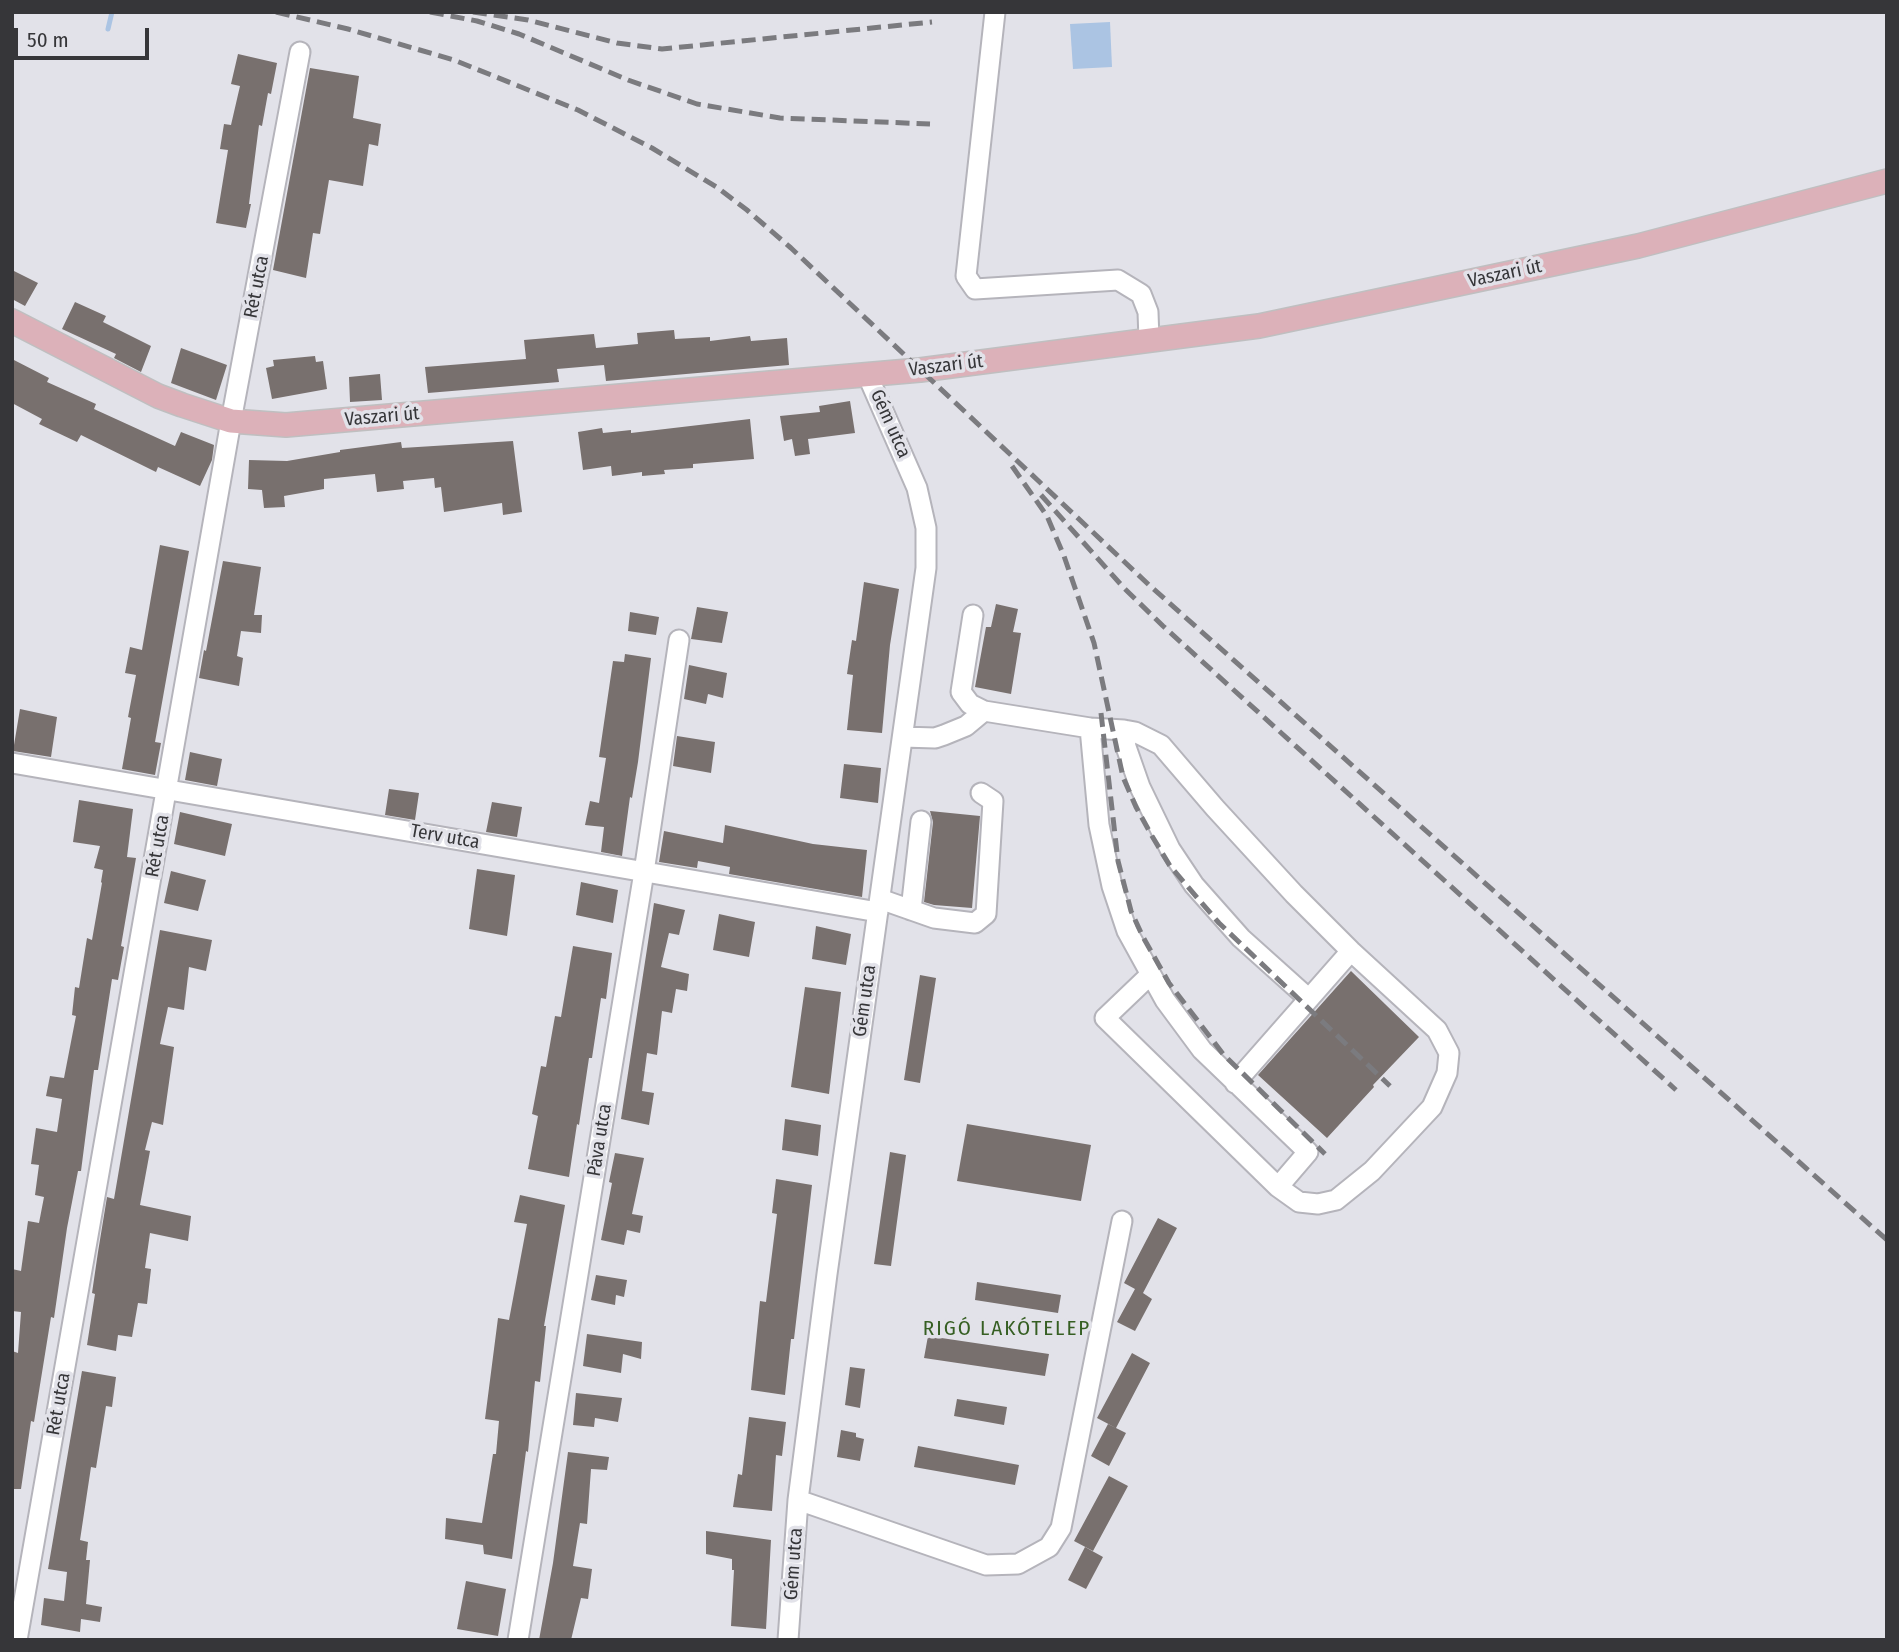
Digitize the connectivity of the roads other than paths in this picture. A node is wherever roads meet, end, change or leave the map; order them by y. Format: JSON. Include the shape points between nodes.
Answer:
{"nodes":[{"id":1,"x":995,"y":12,"type":"edge"},
{"id":2,"x":300,"y":52,"type":"dead end"},
{"id":3,"x":1887,"y":181,"type":"edge"},
{"id":4,"x":12,"y":321,"type":"edge"},
{"id":5,"x":1149,"y":340,"type":"junction"},
{"id":6,"x":867,"y":374,"type":"junction"},
{"id":7,"x":232,"y":421,"type":"junction"},
{"id":8,"x":973,"y":615,"type":"dead end"},
{"id":9,"x":679,"y":640,"type":"dead end"},
{"id":10,"x":984,"y":711,"type":"junction"},
{"id":11,"x":1090,"y":728,"type":"junction"},
{"id":12,"x":1124,"y":730,"type":"junction"},
{"id":13,"x":903,"y":737,"type":"junction"},
{"id":14,"x":12,"y":763,"type":"edge"},
{"id":15,"x":168,"y":789,"type":"junction"},
{"id":16,"x":981,"y":793,"type":"dead end"},
{"id":17,"x":921,"y":821,"type":"dead end"},
{"id":18,"x":644,"y":872,"type":"junction"},
{"id":19,"x":879,"y":905,"type":"junction"},
{"id":20,"x":911,"y":910,"type":"junction"},
{"id":21,"x":1350,"y":951,"type":"junction"},
{"id":22,"x":1150,"y":975,"type":"junction"},
{"id":23,"x":1309,"y":999,"type":"junction"},
{"id":24,"x":1235,"y":1083,"type":"junction"},
{"id":25,"x":1278,"y":1187,"type":"junction"},
{"id":26,"x":1122,"y":1221,"type":"dead end"},
{"id":27,"x":798,"y":1500,"type":"junction"},
{"id":28,"x":17,"y":1640,"type":"edge"},
{"id":29,"x":518,"y":1640,"type":"edge"},
{"id":30,"x":788,"y":1640,"type":"edge"}],
"edges":[{"from":1,"to":5,"type":"street","via":[[966,276],[975,289],[1118,280],[1141,294],[1148,312]]},
{"from":2,"to":7,"type":"street","name":"Rét utca"},
{"from":3,"to":5,"type":"main road","name":"Vaszari út","via":[[1638,246],[1259,326]]},
{"from":4,"to":7,"type":"main road","name":"Vaszari út","via":[[158,396]]},
{"from":5,"to":6,"type":"main road","name":"Vaszari út"},
{"from":6,"to":7,"type":"main road","name":"Vaszari út","via":[[286,425]]},
{"from":6,"to":13,"type":"street","name":"Gém utca","via":[[910,470],[926,528],[926,568]]},
{"from":7,"to":15,"type":"street","name":"Rét utca"},
{"from":8,"to":10,"type":"street","via":[[961,692],[970,704]]},
{"from":9,"to":18,"type":"street","name":"Páva utca"},
{"from":10,"to":11,"type":"street"},
{"from":10,"to":13,"type":"street","via":[[965,726],[935,738]]},
{"from":11,"to":12,"type":"street"},
{"from":11,"to":22,"type":"street","via":[[1099,825],[1112,886]]},
{"from":12,"to":21,"type":"street","via":[[1169,752],[1215,808]]},
{"from":12,"to":23,"type":"street","via":[[1140,787],[1170,849],[1194,885],[1241,937]]},
{"from":13,"to":19,"type":"street","name":"Gém utca"},
{"from":14,"to":15,"type":"street","name":"Terv utca"},
{"from":15,"to":18,"type":"street","name":"Terv utca"},
{"from":15,"to":28,"type":"street","name":"Rét utca"},
{"from":16,"to":20,"type":"street","name":"Terv utca","via":[[993,801],[986,914],[975,923]]},
{"from":17,"to":20,"type":"street"},
{"from":18,"to":19,"type":"street","name":"Terv utca"},
{"from":18,"to":29,"type":"street","name":"Páva utca"},
{"from":19,"to":20,"type":"street","name":"Terv utca"},
{"from":19,"to":27,"type":"street","name":"Gém utca"},
{"from":21,"to":23,"type":"street"},
{"from":21,"to":25,"type":"street","via":[[1437,1030],[1449,1053],[1447,1073],[1432,1107],[1372,1171],[1336,1200],[1298,1202]]},
{"from":22,"to":24,"type":"street","via":[[1196,1042]]},
{"from":22,"to":25,"type":"street","via":[[1105,1018]]},
{"from":23,"to":24,"type":"street"},
{"from":24,"to":25,"type":"street","via":[[1308,1152]]},
{"from":26,"to":27,"type":"street","via":[[1060,1528],[1049,1547],[1018,1564],[986,1566]]},
{"from":27,"to":30,"type":"street","name":"Gém utca"}]}
